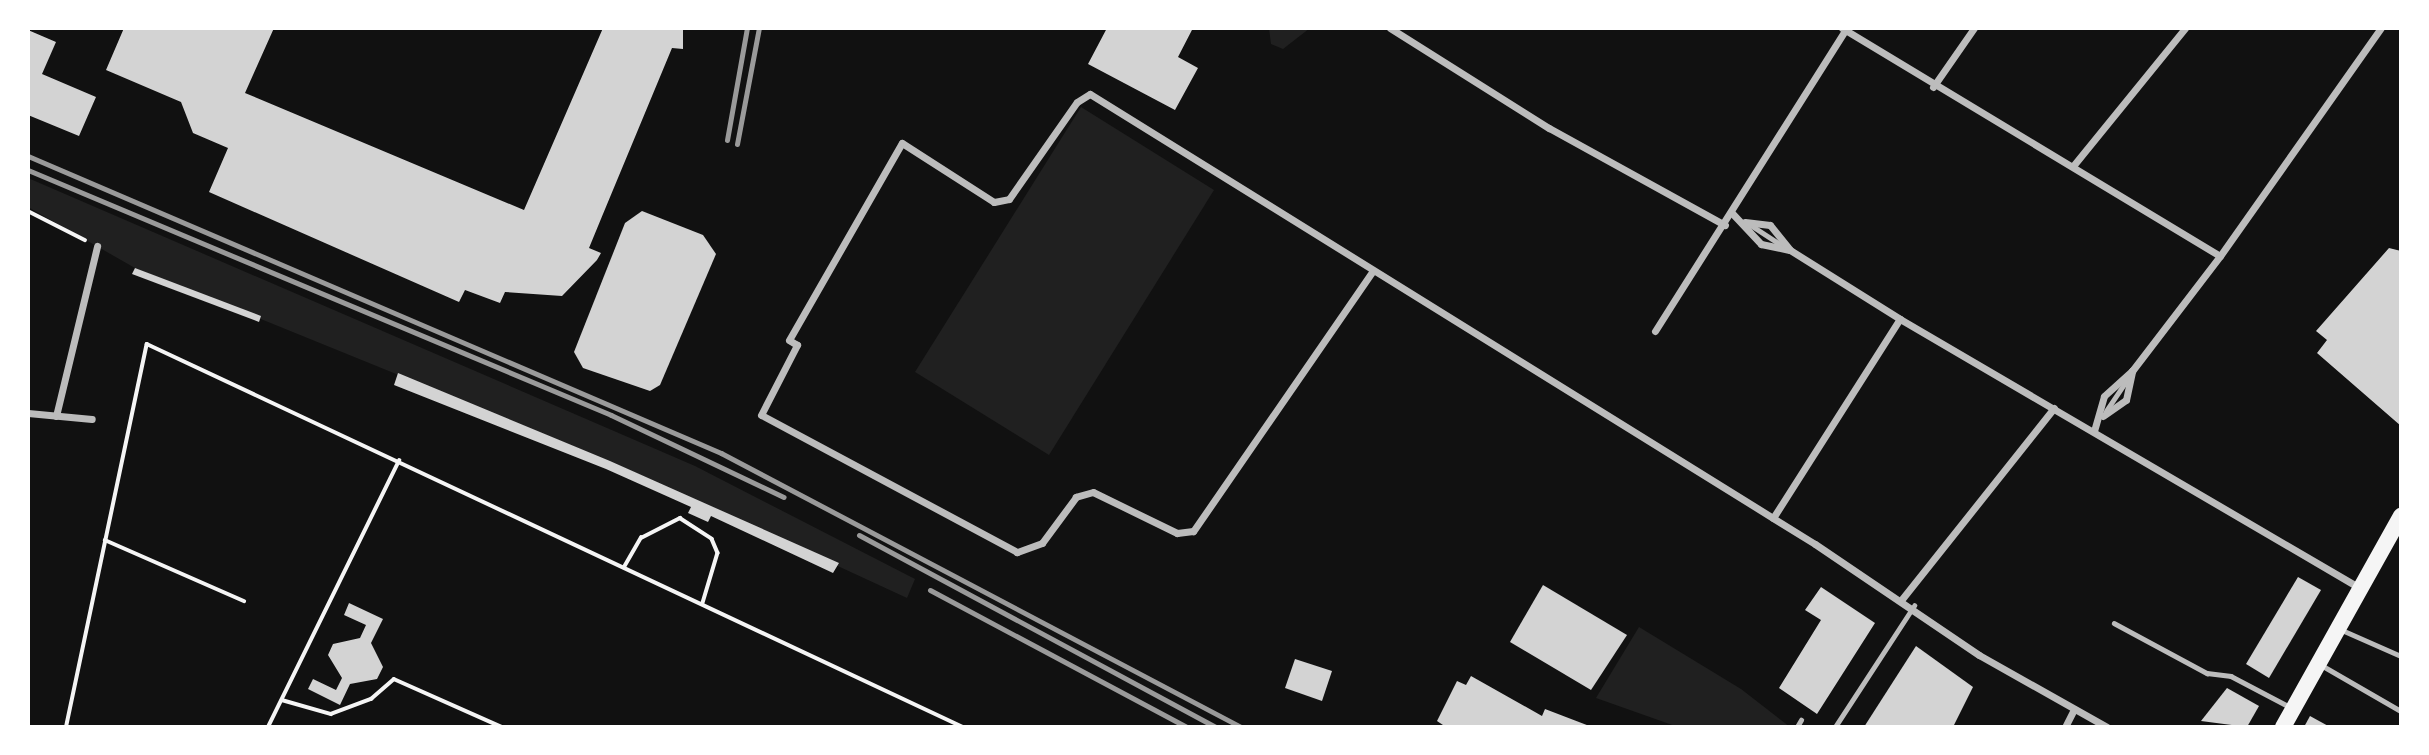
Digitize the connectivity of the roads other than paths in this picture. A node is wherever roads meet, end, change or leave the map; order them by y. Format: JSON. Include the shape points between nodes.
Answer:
{"nodes":[{"id":1,"x":1390,"y":28,"type":"edge"},
{"id":2,"x":1973,"y":28,"type":"edge"},
{"id":3,"x":2185,"y":28,"type":"edge"},
{"id":4,"x":2381,"y":28,"type":"edge"},
{"id":5,"x":1843,"y":29,"type":"edge"},
{"id":6,"x":1933,"y":88,"type":"junction"},
{"id":7,"x":2073,"y":166,"type":"junction"},
{"id":8,"x":1731,"y":212,"type":"junction"},
{"id":9,"x":1745,"y":222,"type":"junction"},
{"id":10,"x":1724,"y":225,"type":"junction"},
{"id":11,"x":97,"y":246,"type":"road end"},
{"id":12,"x":1790,"y":250,"type":"junction"},
{"id":13,"x":2220,"y":256,"type":"junction"},
{"id":14,"x":1372,"y":272,"type":"junction"},
{"id":15,"x":1900,"y":319,"type":"junction"},
{"id":16,"x":1655,"y":331,"type":"dead end"},
{"id":17,"x":2132,"y":371,"type":"junction"},
{"id":18,"x":2054,"y":408,"type":"junction"},
{"id":19,"x":28,"y":413,"type":"edge"},
{"id":20,"x":56,"y":416,"type":"junction"},
{"id":21,"x":2103,"y":416,"type":"junction"},
{"id":22,"x":92,"y":419,"type":"dead end"},
{"id":23,"x":2094,"y":431,"type":"junction"},
{"id":24,"x":2401,"y":516,"type":"edge"},
{"id":25,"x":1773,"y":518,"type":"junction"},
{"id":26,"x":2358,"y":587,"type":"junction"},
{"id":27,"x":1902,"y":599,"type":"junction"},
{"id":28,"x":1914,"y":606,"type":"junction"},
{"id":29,"x":2114,"y":623,"type":"dead end"},
{"id":30,"x":2335,"y":627,"type":"junction"},
{"id":31,"x":2401,"y":656,"type":"edge"},
{"id":32,"x":2316,"y":662,"type":"junction"},
{"id":33,"x":2292,"y":708,"type":"junction"},
{"id":34,"x":2074,"y":709,"type":"junction"},
{"id":35,"x":2401,"y":711,"type":"edge"},
{"id":36,"x":1801,"y":720,"type":"dead end"},
{"id":37,"x":1797,"y":727,"type":"edge"},
{"id":38,"x":1835,"y":727,"type":"edge"},
{"id":39,"x":2065,"y":727,"type":"edge"},
{"id":40,"x":2107,"y":727,"type":"edge"},
{"id":41,"x":2283,"y":727,"type":"edge"}],
"edges":[{"from":1,"to":10,"type":"street","via":[[1549,128]]},
{"from":2,"to":6,"type":"street"},
{"from":3,"to":7,"type":"street"},
{"from":4,"to":13,"type":"street"},
{"from":5,"to":6,"type":"street"},
{"from":5,"to":8,"type":"street"},
{"from":6,"to":7,"type":"street"},
{"from":7,"to":13,"type":"street"},
{"from":8,"to":9,"type":"street"},
{"from":8,"to":10,"type":"street"},
{"from":9,"to":12,"type":"street","via":[[1761,244]]},
{"from":9,"to":12,"type":"street","via":[[1770,225]]},
{"from":10,"to":16,"type":"street"},
{"from":11,"to":20,"type":"street"},
{"from":12,"to":15,"type":"street"},
{"from":13,"to":17,"type":"street"},
{"from":14,"to":14,"type":"street","via":[[1090,94],[1077,102],[1019,188],[1002,201],[994,202],[902,143],[789,340],[797,345],[762,407],[764,419],[1017,552],[1041,543],[1076,497],[1093,492],[1177,533],[1193,531]]},
{"from":14,"to":25,"type":"street"},
{"from":15,"to":18,"type":"street"},
{"from":15,"to":25,"type":"street"},
{"from":17,"to":21,"type":"street","via":[[2104,396]]},
{"from":17,"to":21,"type":"street","via":[[2126,400]]},
{"from":18,"to":23,"type":"street"},
{"from":18,"to":27,"type":"street"},
{"from":19,"to":20,"type":"street"},
{"from":20,"to":22,"type":"street"},
{"from":21,"to":23,"type":"street"},
{"from":23,"to":26,"type":"street"},
{"from":24,"to":26,"type":"main road"},
{"from":25,"to":27,"type":"street"},
{"from":26,"to":30,"type":"main road"},
{"from":27,"to":28,"type":"street"},
{"from":28,"to":34,"type":"street","via":[[1979,655]]},
{"from":28,"to":38,"type":"lane"},
{"from":29,"to":33,"type":"lane","via":[[2207,673],[2231,676]]},
{"from":30,"to":31,"type":"lane"},
{"from":30,"to":32,"type":"main road"},
{"from":32,"to":33,"type":"main road"},
{"from":32,"to":35,"type":"lane"},
{"from":33,"to":41,"type":"main road"},
{"from":34,"to":39,"type":"street"},
{"from":34,"to":40,"type":"street"},
{"from":36,"to":37,"type":"lane"}]}
